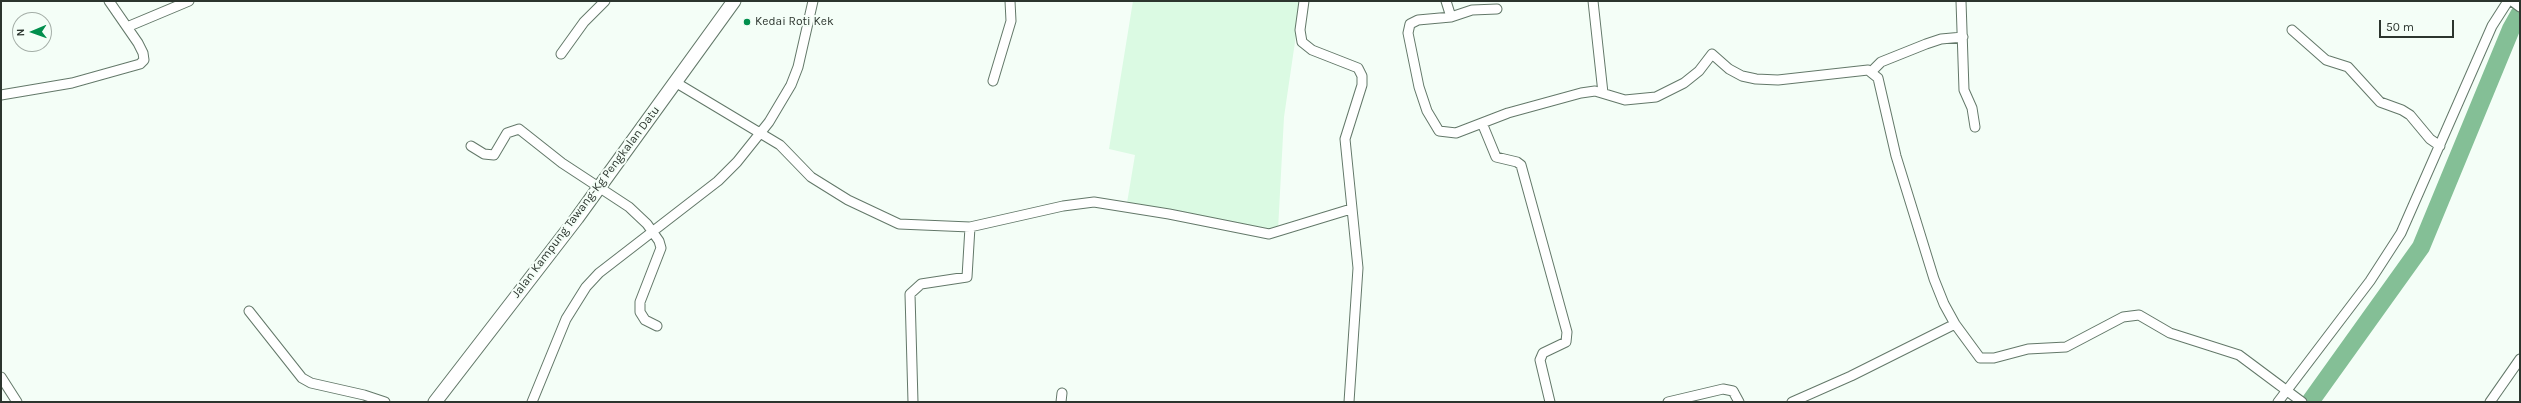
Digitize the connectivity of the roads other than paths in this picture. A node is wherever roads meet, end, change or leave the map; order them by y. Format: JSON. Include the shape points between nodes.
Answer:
{"nodes":[{"id":1,"x":109,"y":1,"type":"edge"},
{"id":2,"x":189,"y":1,"type":"edge"},
{"id":3,"x":605,"y":1,"type":"edge"},
{"id":4,"x":813,"y":1,"type":"edge"},
{"id":5,"x":1010,"y":1,"type":"edge"},
{"id":6,"x":1304,"y":1,"type":"edge"},
{"id":7,"x":1446,"y":1,"type":"edge"},
{"id":8,"x":1593,"y":1,"type":"edge"},
{"id":9,"x":1961,"y":1,"type":"edge"},
{"id":10,"x":730,"y":3,"type":"edge"},
{"id":11,"x":2514,"y":4,"type":"edge"},
{"id":12,"x":1497,"y":9,"type":"dead end"},
{"id":13,"x":1451,"y":17,"type":"junction"},
{"id":14,"x":128,"y":27,"type":"junction"},
{"id":15,"x":2292,"y":30,"type":"dead end"},
{"id":16,"x":1963,"y":37,"type":"junction"},
{"id":17,"x":561,"y":54,"type":"dead end"},
{"id":18,"x":1872,"y":71,"type":"junction"},
{"id":19,"x":675,"y":82,"type":"junction"},
{"id":20,"x":993,"y":82,"type":"dead end"},
{"id":21,"x":1603,"y":93,"type":"junction"},
{"id":22,"x":1,"y":96,"type":"edge"},
{"id":23,"x":1482,"y":123,"type":"junction"},
{"id":24,"x":1975,"y":127,"type":"dead end"},
{"id":25,"x":760,"y":133,"type":"junction"},
{"id":26,"x":471,"y":146,"type":"dead end"},
{"id":27,"x":2440,"y":146,"type":"junction"},
{"id":28,"x":599,"y":188,"type":"junction"},
{"id":29,"x":1351,"y":209,"type":"junction"},
{"id":30,"x":970,"y":227,"type":"junction"},
{"id":31,"x":654,"y":232,"type":"junction"},
{"id":32,"x":249,"y":311,"type":"dead end"},
{"id":33,"x":1955,"y":324,"type":"junction"},
{"id":34,"x":658,"y":326,"type":"dead end"},
{"id":35,"x":2520,"y":359,"type":"edge"},
{"id":36,"x":1,"y":377,"type":"edge"},
{"id":37,"x":2286,"y":390,"type":"junction"},
{"id":38,"x":2299,"y":400,"type":"edge"},
{"id":39,"x":17,"y":402,"type":"edge"},
{"id":40,"x":385,"y":402,"type":"edge"},
{"id":41,"x":435,"y":402,"type":"edge"},
{"id":42,"x":532,"y":402,"type":"edge"},
{"id":43,"x":913,"y":402,"type":"edge"},
{"id":44,"x":1349,"y":402,"type":"edge"},
{"id":45,"x":1550,"y":402,"type":"edge"},
{"id":46,"x":1668,"y":402,"type":"edge"},
{"id":47,"x":1739,"y":402,"type":"edge"},
{"id":48,"x":1792,"y":402,"type":"edge"},
{"id":49,"x":2278,"y":402,"type":"edge"},
{"id":50,"x":2490,"y":402,"type":"edge"}],
"edges":[{"from":1,"to":14,"type":"street"},
{"from":2,"to":14,"type":"street"},
{"from":3,"to":17,"type":"street","via":[[584,22]]},
{"from":4,"to":25,"type":"street","via":[[796,73]]},
{"from":5,"to":20,"type":"street","via":[[1011,21]]},
{"from":6,"to":29,"type":"street","via":[[1300,30],[1302,42],[1312,50],[1358,68],[1362,76],[1362,86],[1345,139]]},
{"from":7,"to":13,"type":"street"},
{"from":8,"to":21,"type":"street"},
{"from":9,"to":16,"type":"street"},
{"from":10,"to":19,"type":"street","name":"Jalan Kampung Tawang-Kg Pengkalan Datu"},
{"from":11,"to":27,"type":"street","via":[[2492,26]]},
{"from":12,"to":13,"type":"street","via":[[1472,10]]},
{"from":13,"to":23,"type":"street","via":[[1418,20],[1410,24],[1408,33],[1419,87],[1427,112],[1439,131],[1456,133]]},
{"from":14,"to":22,"type":"street","via":[[143,53],[144,60],[140,64],[72,83]]},
{"from":15,"to":27,"type":"street","via":[[2326,60],[2348,67],[2380,102],[2410,115],[2430,139]]},
{"from":16,"to":18,"type":"street","via":[[1941,39],[1926,44],[1881,62]]},
{"from":16,"to":24,"type":"street","via":[[1964,90],[1972,108]]},
{"from":18,"to":21,"type":"street","via":[[1864,69],[1791,79],[1756,79],[1742,76],[1729,69],[1712,54],[1699,71],[1684,84],[1656,96],[1625,100],[1615,99]]},
{"from":18,"to":33,"type":"street","via":[[1878,78],[1896,156],[1934,279]]},
{"from":19,"to":25,"type":"street"},
{"from":19,"to":28,"type":"street","name":"Jalan Kampung Tawang-Kg Pengkalan Datu"},
{"from":21,"to":23,"type":"street","via":[[1581,93],[1508,113]]},
{"from":23,"to":45,"type":"street","via":[[1496,157],[1521,165],[1567,332],[1566,342],[1543,353],[1540,360]]},
{"from":25,"to":30,"type":"street","via":[[786,149],[811,177],[880,216],[906,225]]},
{"from":25,"to":31,"type":"street","via":[[718,181]]},
{"from":26,"to":28,"type":"street","via":[[484,154],[494,155],[507,133],[520,129],[562,163]]},
{"from":27,"to":37,"type":"street","via":[[2401,233],[2370,281]]},
{"from":28,"to":31,"type":"street","via":[[629,207]]},
{"from":28,"to":41,"type":"street","name":"Jalan Kampung Tawang-Kg Pengkalan Datu"},
{"from":29,"to":30,"type":"street","via":[[1269,234],[1094,202],[1062,206]]},
{"from":29,"to":44,"type":"street","via":[[1358,268]]},
{"from":30,"to":43,"type":"street","via":[[967,278],[921,284],[910,294]]},
{"from":31,"to":34,"type":"street","via":[[661,248],[640,302],[640,312],[645,320]]},
{"from":31,"to":42,"type":"street","via":[[599,273],[586,287],[566,319]]},
{"from":32,"to":40,"type":"street","via":[[302,378],[312,383],[364,394]]},
{"from":33,"to":37,"type":"street","via":[[1975,354],[1987,359],[2028,349],[2066,347],[2123,317],[2139,315],[2170,333],[2239,355]]},
{"from":33,"to":48,"type":"street","via":[[1851,376]]},
{"from":35,"to":50,"type":"street"},
{"from":36,"to":39,"type":"street"},
{"from":37,"to":38,"type":"street"},
{"from":37,"to":49,"type":"street"},
{"from":46,"to":47,"type":"street","via":[[1723,389],[1733,391]]}]}
